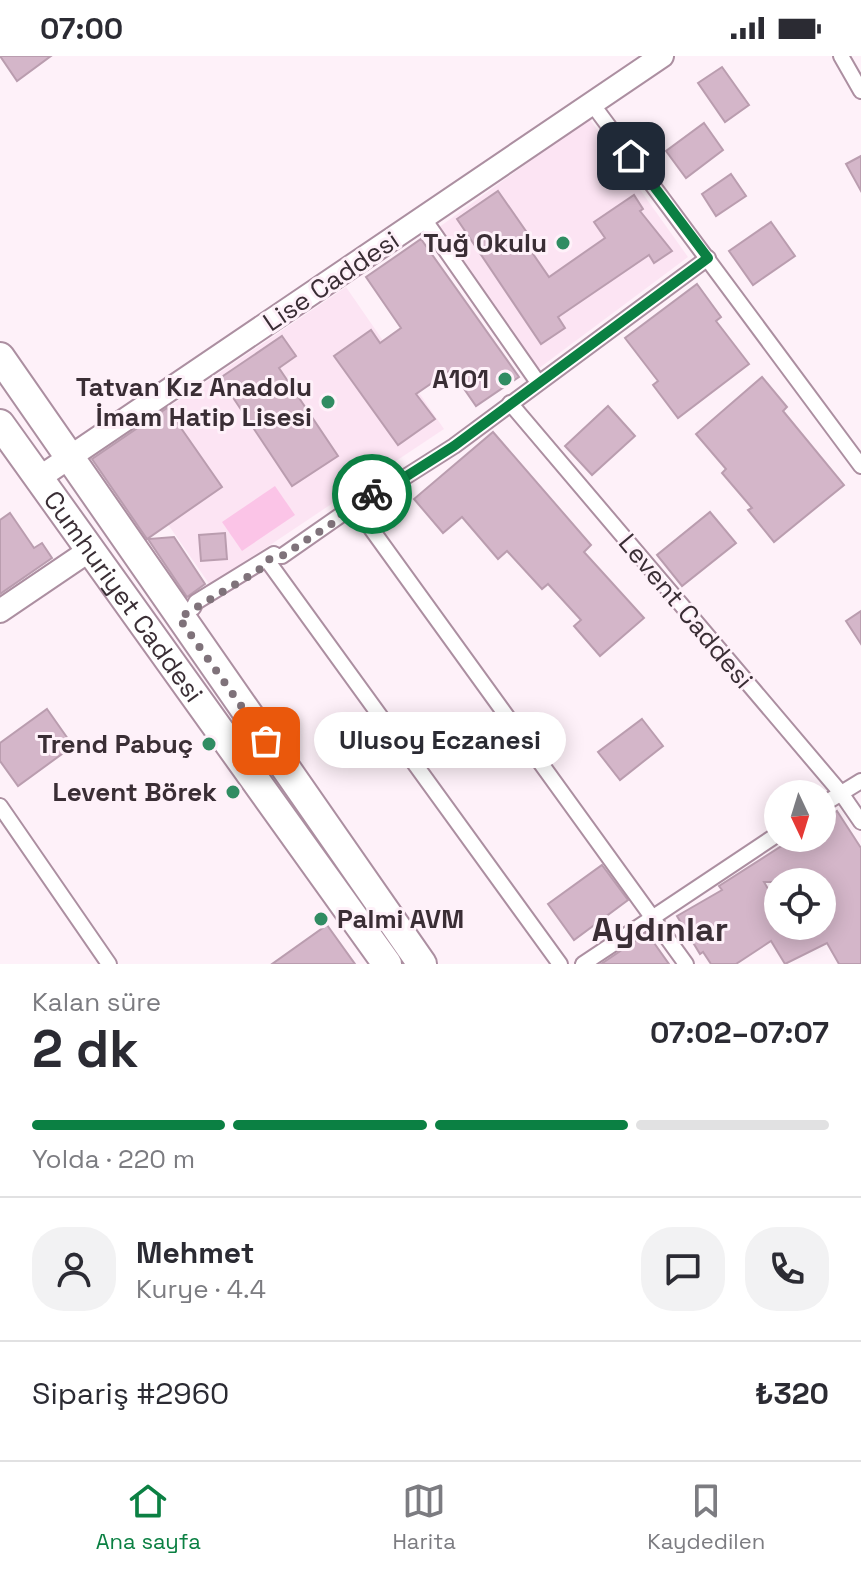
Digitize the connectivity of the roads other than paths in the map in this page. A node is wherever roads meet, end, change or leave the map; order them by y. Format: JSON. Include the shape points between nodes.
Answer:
{"nodes":[{"id":1,"x":662,"y":56,"type":"edge"},
{"id":2,"x":841,"y":56,"type":"edge"},
{"id":3,"x":861,"y":91,"type":"edge"},
{"id":4,"x":593,"y":105,"type":"junction"},
{"id":5,"x":424,"y":219,"type":"junction"},
{"id":6,"x":708,"y":258,"type":"junction"},
{"id":7,"x":0,"y":357,"type":"edge"},
{"id":8,"x":537,"y":381,"type":"junction"},
{"id":9,"x":510,"y":403,"type":"junction"},
{"id":10,"x":0,"y":424,"type":"edge"},
{"id":11,"x":68,"y":458,"type":"junction"},
{"id":12,"x":861,"y":466,"type":"edge"},
{"id":13,"x":39,"y":478,"type":"junction"},
{"id":14,"x":348,"y":509,"type":"junction"},
{"id":15,"x":90,"y":550,"type":"junction"},
{"id":16,"x":267,"y":560,"type":"junction"},
{"id":17,"x":0,"y":611,"type":"edge"},
{"id":18,"x":186,"y":613,"type":"junction"},
{"id":19,"x":861,"y":781,"type":"edge"},
{"id":20,"x":841,"y":793,"type":"junction"},
{"id":21,"x":836,"y":796,"type":"edge"},
{"id":22,"x":0,"y":806,"type":"edge"},
{"id":23,"x":861,"y":822,"type":"edge"},
{"id":24,"x":764,"y":843,"type":"edge"},
{"id":25,"x":652,"y":917,"type":"junction"},
{"id":26,"x":109,"y":964,"type":"edge"},
{"id":27,"x":387,"y":964,"type":"edge"},
{"id":28,"x":422,"y":964,"type":"edge"},
{"id":29,"x":560,"y":964,"type":"edge"},
{"id":30,"x":583,"y":964,"type":"edge"},
{"id":31,"x":686,"y":964,"type":"edge"}],
"edges":[{"from":1,"to":4,"type":"street","name":"Lise Caddesi"},
{"from":2,"to":3,"type":"street"},
{"from":4,"to":5,"type":"street","name":"Lise Caddesi"},
{"from":4,"to":6,"type":"street"},
{"from":5,"to":8,"type":"street"},
{"from":5,"to":11,"type":"street","name":"Lise Caddesi"},
{"from":6,"to":8,"type":"street"},
{"from":6,"to":12,"type":"street"},
{"from":7,"to":11,"type":"highway","name":"Cumhuriyet Caddesi"},
{"from":8,"to":9,"type":"street"},
{"from":9,"to":14,"type":"street","via":[[454,446]]},
{"from":9,"to":20,"type":"street","name":"Levent Caddesi"},
{"from":10,"to":13,"type":"highway","name":"Cumhuriyet Caddesi"},
{"from":11,"to":13,"type":"street","name":"Lise Caddesi"},
{"from":11,"to":18,"type":"highway","name":"Cumhuriyet Caddesi"},
{"from":13,"to":15,"type":"highway","name":"Cumhuriyet Caddesi"},
{"from":14,"to":16,"type":"street","via":[[293,549]]},
{"from":14,"to":25,"type":"street"},
{"from":15,"to":17,"type":"street"},
{"from":15,"to":27,"type":"highway","name":"Cumhuriyet Caddesi"},
{"from":16,"to":18,"type":"street"},
{"from":16,"to":29,"type":"street"},
{"from":18,"to":28,"type":"highway","name":"Cumhuriyet Caddesi"},
{"from":19,"to":20,"type":"street"},
{"from":20,"to":21,"type":"street"},
{"from":20,"to":23,"type":"street","name":"Levent Caddesi"},
{"from":22,"to":26,"type":"street"},
{"from":24,"to":25,"type":"street"},
{"from":25,"to":30,"type":"street"},
{"from":25,"to":31,"type":"street"}]}
